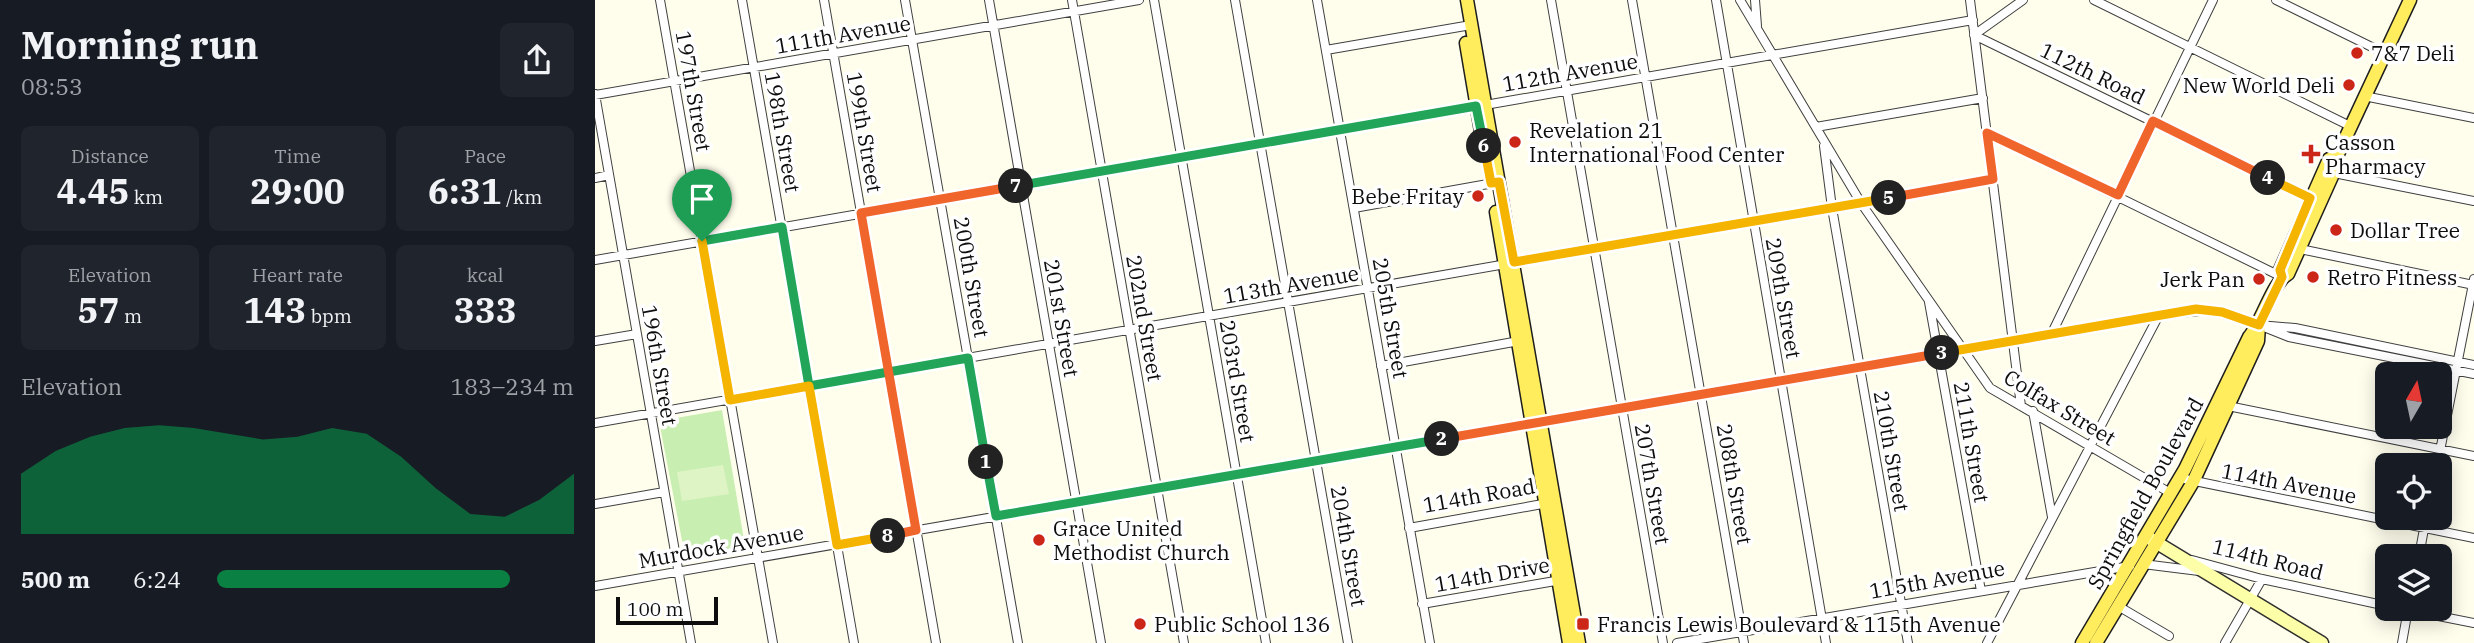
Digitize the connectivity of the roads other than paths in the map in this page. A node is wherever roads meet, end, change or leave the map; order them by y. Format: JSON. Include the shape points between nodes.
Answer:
{"nodes":[{"id":1,"x":660,"y":0,"type":"edge"},
{"id":2,"x":742,"y":0,"type":"edge"},
{"id":3,"x":824,"y":0,"type":"edge"},
{"id":4,"x":905,"y":0,"type":"edge"},
{"id":5,"x":989,"y":0,"type":"edge"},
{"id":6,"x":1072,"y":0,"type":"edge"},
{"id":7,"x":1139,"y":0,"type":"edge"},
{"id":8,"x":1154,"y":0,"type":"edge"},
{"id":9,"x":1235,"y":0,"type":"edge"},
{"id":10,"x":1317,"y":0,"type":"edge"},
{"id":11,"x":1458,"y":0,"type":"edge"},
{"id":12,"x":1467,"y":0,"type":"edge"},
{"id":13,"x":1551,"y":0,"type":"edge"},
{"id":14,"x":1633,"y":0,"type":"edge"},
{"id":15,"x":1716,"y":0,"type":"edge"},
{"id":16,"x":1740,"y":0,"type":"edge"},
{"id":17,"x":1755,"y":0,"type":"edge"},
{"id":18,"x":1970,"y":0,"type":"edge"},
{"id":19,"x":2023,"y":0,"type":"edge"},
{"id":20,"x":2094,"y":0,"type":"edge"},
{"id":21,"x":2213,"y":0,"type":"edge"},
{"id":22,"x":2276,"y":0,"type":"edge"},
{"id":23,"x":2410,"y":0,"type":"edge"},
{"id":24,"x":1074,"y":11,"type":"junction"},
{"id":25,"x":1973,"y":20,"type":"junction"},
{"id":26,"x":993,"y":25,"type":"junction"},
{"id":27,"x":1467,"y":25,"type":"junction"},
{"id":28,"x":1757,"y":29,"type":"junction"},
{"id":29,"x":1974,"y":35,"type":"junction"},
{"id":30,"x":912,"y":40,"type":"junction"},
{"id":31,"x":2190,"y":47,"type":"junction"},
{"id":32,"x":1326,"y":50,"type":"junction"},
{"id":33,"x":833,"y":53,"type":"junction"},
{"id":34,"x":2384,"y":53,"type":"junction"},
{"id":35,"x":1773,"y":54,"type":"junction"},
{"id":36,"x":1725,"y":63,"type":"junction"},
{"id":37,"x":753,"y":67,"type":"junction"},
{"id":38,"x":1646,"y":77,"type":"junction"},
{"id":39,"x":674,"y":81,"type":"junction"},
{"id":40,"x":1567,"y":90,"type":"junction"},
{"id":41,"x":595,"y":95,"type":"edge"},
{"id":42,"x":2364,"y":96,"type":"junction"},
{"id":43,"x":1983,"y":98,"type":"junction"},
{"id":44,"x":1481,"y":106,"type":"junction"},
{"id":45,"x":2474,"y":118,"type":"edge"},
{"id":46,"x":2153,"y":121,"type":"junction"},
{"id":47,"x":2350,"y":126,"type":"junction"},
{"id":48,"x":1816,"y":127,"type":"junction"},
{"id":49,"x":1340,"y":130,"type":"junction"},
{"id":50,"x":1987,"y":133,"type":"junction"},
{"id":51,"x":1824,"y":140,"type":"junction"},
{"id":52,"x":1261,"y":144,"type":"junction"},
{"id":53,"x":2337,"y":156,"type":"junction"},
{"id":54,"x":1181,"y":158,"type":"junction"},
{"id":55,"x":1102,"y":171,"type":"junction"},
{"id":56,"x":2334,"y":173,"type":"junction"},
{"id":57,"x":609,"y":175,"type":"junction"},
{"id":58,"x":595,"y":178,"type":"edge"},
{"id":59,"x":1993,"y":179,"type":"junction"},
{"id":60,"x":1495,"y":183,"type":"junction"},
{"id":61,"x":1021,"y":186,"type":"junction"},
{"id":62,"x":2118,"y":195,"type":"junction"},
{"id":63,"x":2310,"y":198,"type":"junction"},
{"id":64,"x":940,"y":200,"type":"junction"},
{"id":65,"x":2474,"y":201,"type":"edge"},
{"id":66,"x":1861,"y":203,"type":"junction"},
{"id":67,"x":1354,"y":208,"type":"junction"},
{"id":68,"x":1832,"y":208,"type":"junction"},
{"id":69,"x":861,"y":213,"type":"junction"},
{"id":70,"x":1753,"y":222,"type":"junction"},
{"id":71,"x":782,"y":227,"type":"junction"},
{"id":72,"x":1674,"y":235,"type":"junction"},
{"id":73,"x":702,"y":241,"type":"junction"},
{"id":74,"x":1594,"y":249,"type":"junction"},
{"id":75,"x":2300,"y":249,"type":"junction"},
{"id":76,"x":623,"y":255,"type":"junction"},
{"id":77,"x":595,"y":260,"type":"edge"},
{"id":78,"x":1509,"y":263,"type":"junction"},
{"id":79,"x":2282,"y":277,"type":"junction"},
{"id":80,"x":2474,"y":283,"type":"edge"},
{"id":81,"x":1367,"y":289,"type":"junction"},
{"id":82,"x":1929,"y":299,"type":"junction"},
{"id":83,"x":1288,"y":302,"type":"junction"},
{"id":84,"x":2159,"y":315,"type":"junction"},
{"id":85,"x":1209,"y":316,"type":"junction"},
{"id":86,"x":2259,"y":325,"type":"junction"},
{"id":87,"x":1130,"y":330,"type":"junction"},
{"id":88,"x":2052,"y":333,"type":"junction"},
{"id":89,"x":637,"y":334,"type":"junction"},
{"id":90,"x":1523,"y":340,"type":"junction"},
{"id":91,"x":2013,"y":340,"type":"junction"},
{"id":92,"x":595,"y":341,"type":"edge"},
{"id":93,"x":1049,"y":344,"type":"junction"},
{"id":94,"x":1963,"y":349,"type":"junction"},
{"id":95,"x":1939,"y":353,"type":"junction"},
{"id":96,"x":968,"y":358,"type":"junction"},
{"id":97,"x":2474,"y":365,"type":"edge"},
{"id":98,"x":1381,"y":366,"type":"junction"},
{"id":99,"x":1860,"y":366,"type":"junction"},
{"id":100,"x":2457,"y":366,"type":"junction"},
{"id":101,"x":888,"y":372,"type":"junction"},
{"id":102,"x":2474,"y":374,"type":"edge"},
{"id":103,"x":1781,"y":380,"type":"junction"},
{"id":104,"x":809,"y":386,"type":"junction"},
{"id":105,"x":1701,"y":394,"type":"junction"},
{"id":106,"x":730,"y":400,"type":"junction"},
{"id":107,"x":2021,"y":406,"type":"junction"},
{"id":108,"x":2228,"y":406,"type":"junction"},
{"id":109,"x":1622,"y":408,"type":"junction"},
{"id":110,"x":2033,"y":411,"type":"junction"},
{"id":111,"x":651,"y":414,"type":"junction"},
{"id":112,"x":1537,"y":422,"type":"junction"},
{"id":113,"x":595,"y":423,"type":"edge"},
{"id":114,"x":1395,"y":447,"type":"junction"},
{"id":115,"x":2092,"y":447,"type":"junction"},
{"id":116,"x":2440,"y":449,"type":"junction"},
{"id":117,"x":2439,"y":453,"type":"edge"},
{"id":118,"x":2474,"y":456,"type":"edge"},
{"id":119,"x":1316,"y":461,"type":"junction"},
{"id":120,"x":1237,"y":475,"type":"junction"},
{"id":121,"x":2180,"y":478,"type":"junction"},
{"id":122,"x":2193,"y":482,"type":"junction"},
{"id":123,"x":1157,"y":489,"type":"junction"},
{"id":124,"x":664,"y":492,"type":"junction"},
{"id":125,"x":2176,"y":497,"type":"junction"},
{"id":126,"x":1076,"y":502,"type":"junction"},
{"id":127,"x":1550,"y":502,"type":"junction"},
{"id":128,"x":595,"y":504,"type":"edge"},
{"id":129,"x":996,"y":516,"type":"junction"},
{"id":130,"x":2052,"y":517,"type":"junction"},
{"id":131,"x":2375,"y":518,"type":"edge"},
{"id":132,"x":1409,"y":528,"type":"junction"},
{"id":133,"x":916,"y":530,"type":"junction"},
{"id":134,"x":2434,"y":530,"type":"edge"},
{"id":135,"x":2474,"y":538,"type":"edge"},
{"id":136,"x":2151,"y":540,"type":"junction"},
{"id":137,"x":837,"y":545,"type":"junction"},
{"id":138,"x":2179,"y":557,"type":"junction"},
{"id":139,"x":758,"y":558,"type":"junction"},
{"id":140,"x":2143,"y":564,"type":"junction"},
{"id":141,"x":2127,"y":566,"type":"junction"},
{"id":142,"x":678,"y":571,"type":"junction"},
{"id":143,"x":2203,"y":571,"type":"junction"},
{"id":144,"x":2262,"y":579,"type":"junction"},
{"id":145,"x":1563,"y":580,"type":"junction"},
{"id":146,"x":2019,"y":584,"type":"junction"},
{"id":147,"x":595,"y":586,"type":"edge"},
{"id":148,"x":1981,"y":591,"type":"junction"},
{"id":149,"x":2250,"y":600,"type":"junction"},
{"id":150,"x":2375,"y":603,"type":"edge"},
{"id":151,"x":1422,"y":604,"type":"junction"},
{"id":152,"x":1901,"y":604,"type":"junction"},
{"id":153,"x":2118,"y":606,"type":"junction"},
{"id":154,"x":1822,"y":618,"type":"junction"},
{"id":155,"x":2452,"y":618,"type":"edge"},
{"id":156,"x":2405,"y":621,"type":"edge"},
{"id":157,"x":2474,"y":623,"type":"edge"},
{"id":158,"x":1742,"y":632,"type":"junction"},
{"id":159,"x":2169,"y":636,"type":"dead end"},
{"id":160,"x":691,"y":643,"type":"edge"},
{"id":161,"x":772,"y":643,"type":"edge"},
{"id":162,"x":854,"y":643,"type":"edge"},
{"id":163,"x":936,"y":643,"type":"edge"},
{"id":164,"x":1017,"y":643,"type":"edge"},
{"id":165,"x":1101,"y":643,"type":"edge"},
{"id":166,"x":1184,"y":643,"type":"edge"},
{"id":167,"x":1266,"y":643,"type":"edge"},
{"id":168,"x":1348,"y":643,"type":"edge"},
{"id":169,"x":1430,"y":643,"type":"edge"},
{"id":170,"x":1569,"y":643,"type":"edge"},
{"id":171,"x":1579,"y":643,"type":"edge"},
{"id":172,"x":1663,"y":643,"type":"edge"},
{"id":173,"x":1677,"y":643,"type":"edge"},
{"id":174,"x":1744,"y":643,"type":"edge"},
{"id":175,"x":1826,"y":643,"type":"edge"},
{"id":176,"x":1908,"y":643,"type":"edge"},
{"id":177,"x":1987,"y":643,"type":"edge"},
{"id":178,"x":2082,"y":643,"type":"edge"},
{"id":179,"x":2096,"y":643,"type":"edge"},
{"id":180,"x":2225,"y":643,"type":"edge"},
{"id":181,"x":2320,"y":643,"type":"edge"},
{"id":182,"x":2402,"y":643,"type":"edge"}],
"edges":[{"from":1,"to":39,"type":"street","name":"197th Street"},
{"from":2,"to":37,"type":"street","name":"198th Street"},
{"from":3,"to":33,"type":"street","name":"199th Street"},
{"from":4,"to":30,"type":"street","name":"200th Street"},
{"from":5,"to":26,"type":"street","name":"201st Street"},
{"from":6,"to":24,"type":"street","name":"202nd Street"},
{"from":7,"to":24,"type":"street","name":"111th Avenue"},
{"from":8,"to":54,"type":"street","name":"203rd Street"},
{"from":9,"to":52,"type":"street","name":"204th Street"},
{"from":10,"to":32,"type":"street","name":"205th Street"},
{"from":11,"to":27,"type":"main road"},
{"from":12,"to":27,"type":"main road"},
{"from":13,"to":40,"type":"street","name":"207th Street"},
{"from":14,"to":38,"type":"street","name":"208th Street"},
{"from":15,"to":36,"type":"street","name":"209th Street"},
{"from":16,"to":28,"type":"street","name":"Colfax Street"},
{"from":17,"to":28,"type":"street"},
{"from":18,"to":25,"type":"street"},
{"from":19,"to":29,"type":"street"},
{"from":20,"to":31,"type":"street"},
{"from":21,"to":31,"type":"street"},
{"from":22,"to":34,"type":"street"},
{"from":23,"to":34,"type":"main road","name":"Springfield Boulevard"},
{"from":24,"to":26,"type":"street","name":"111th Avenue"},
{"from":24,"to":55,"type":"street","name":"202nd Street"},
{"from":25,"to":29,"type":"street"},
{"from":25,"to":35,"type":"street","name":"112th Avenue"},
{"from":26,"to":30,"type":"street","name":"111th Avenue"},
{"from":26,"to":61,"type":"street","name":"201st Street"},
{"from":27,"to":32,"type":"street"},
{"from":27,"to":44,"type":"main road"},
{"from":28,"to":35,"type":"street","name":"Colfax Street"},
{"from":29,"to":43,"type":"street"},
{"from":29,"to":46,"type":"street","name":"112th Road"},
{"from":30,"to":33,"type":"street","name":"111th Avenue"},
{"from":30,"to":64,"type":"street","name":"200th Street"},
{"from":31,"to":46,"type":"street"},
{"from":31,"to":47,"type":"street"},
{"from":32,"to":49,"type":"street","name":"205th Street"},
{"from":33,"to":37,"type":"street","name":"111th Avenue"},
{"from":33,"to":69,"type":"street","name":"199th Street"},
{"from":34,"to":42,"type":"main road","name":"Springfield Boulevard"},
{"from":35,"to":36,"type":"street","name":"112th Avenue"},
{"from":35,"to":48,"type":"street","name":"Colfax Street"},
{"from":36,"to":38,"type":"street","name":"112th Avenue"},
{"from":36,"to":70,"type":"street","name":"209th Street"},
{"from":37,"to":39,"type":"street","name":"111th Avenue"},
{"from":37,"to":71,"type":"street","name":"198th Street"},
{"from":38,"to":40,"type":"street","name":"112th Avenue"},
{"from":38,"to":72,"type":"street","name":"208th Street"},
{"from":39,"to":41,"type":"street","name":"111th Avenue"},
{"from":39,"to":73,"type":"street","name":"197th Street"},
{"from":40,"to":44,"type":"street","name":"112th Avenue"},
{"from":40,"to":74,"type":"street","name":"207th Street"},
{"from":41,"to":57,"type":"street","name":"196th Street"},
{"from":42,"to":45,"type":"street"},
{"from":42,"to":47,"type":"main road","name":"Springfield Boulevard"},
{"from":43,"to":48,"type":"street"},
{"from":43,"to":50,"type":"street"},
{"from":44,"to":49,"type":"street","name":"112th Avenue"},
{"from":44,"to":60,"type":"main road"},
{"from":46,"to":62,"type":"street"},
{"from":46,"to":63,"type":"street","name":"112th Road"},
{"from":47,"to":53,"type":"main road","name":"Springfield Boulevard"},
{"from":48,"to":51,"type":"street","name":"Colfax Street"},
{"from":49,"to":52,"type":"street","name":"112th Avenue"},
{"from":49,"to":67,"type":"street","name":"205th Street"},
{"from":50,"to":59,"type":"street"},
{"from":50,"to":62,"type":"street"},
{"from":51,"to":66,"type":"street","name":"Colfax Street"},
{"from":51,"to":68,"type":"street","name":"210th Street"},
{"from":52,"to":54,"type":"street","name":"112th Avenue"},
{"from":52,"to":83,"type":"street","name":"204th Street"},
{"from":53,"to":56,"type":"main road","name":"Springfield Boulevard"},
{"from":53,"to":63,"type":"main road","name":"Springfield Boulevard","via":[[2329,159]]},
{"from":54,"to":55,"type":"street","name":"112th Avenue"},
{"from":54,"to":85,"type":"street","name":"203rd Street"},
{"from":55,"to":61,"type":"street","name":"112th Avenue"},
{"from":55,"to":87,"type":"street","name":"202nd Street"},
{"from":56,"to":65,"type":"street"},
{"from":56,"to":75,"type":"main road","name":"Springfield Boulevard"},
{"from":57,"to":58,"type":"street"},
{"from":57,"to":76,"type":"street","name":"196th Street"},
{"from":59,"to":66,"type":"street","name":"113th Avenue"},
{"from":59,"to":91,"type":"street"},
{"from":60,"to":67,"type":"street"},
{"from":60,"to":78,"type":"main road"},
{"from":61,"to":64,"type":"street","name":"112th Avenue"},
{"from":61,"to":93,"type":"street","name":"201st Street"},
{"from":62,"to":79,"type":"street"},
{"from":62,"to":88,"type":"street"},
{"from":63,"to":79,"type":"main road","name":"Springfield Boulevard","via":[[2280,270]]},
{"from":64,"to":69,"type":"street","name":"112th Avenue"},
{"from":64,"to":96,"type":"street","name":"200th Street"},
{"from":66,"to":68,"type":"street","name":"113th Avenue"},
{"from":66,"to":82,"type":"street","name":"Colfax Street"},
{"from":67,"to":81,"type":"street","name":"205th Street"},
{"from":68,"to":70,"type":"street","name":"113th Avenue"},
{"from":68,"to":99,"type":"street","name":"210th Street"},
{"from":69,"to":71,"type":"street","name":"112th Avenue"},
{"from":69,"to":101,"type":"street","name":"199th Street"},
{"from":70,"to":72,"type":"street","name":"113th Avenue"},
{"from":70,"to":103,"type":"street","name":"209th Street"},
{"from":71,"to":73,"type":"street","name":"112th Avenue"},
{"from":71,"to":104,"type":"street","name":"198th Street"},
{"from":72,"to":74,"type":"street","name":"113th Avenue"},
{"from":72,"to":105,"type":"street","name":"208th Street"},
{"from":73,"to":76,"type":"street","name":"112th Avenue"},
{"from":73,"to":106,"type":"street","name":"197th Street"},
{"from":74,"to":78,"type":"street","name":"113th Avenue"},
{"from":74,"to":109,"type":"street","name":"207th Street"},
{"from":75,"to":79,"type":"main road","name":"Springfield Boulevard"},
{"from":75,"to":80,"type":"street"},
{"from":76,"to":77,"type":"street","name":"112th Avenue"},
{"from":76,"to":89,"type":"street","name":"196th Street"},
{"from":78,"to":81,"type":"street","name":"113th Avenue"},
{"from":78,"to":90,"type":"main road"},
{"from":79,"to":86,"type":"main road","name":"Springfield Boulevard"},
{"from":80,"to":100,"type":"street"},
{"from":81,"to":83,"type":"street","name":"113th Avenue"},
{"from":81,"to":98,"type":"street","name":"205th Street"},
{"from":82,"to":94,"type":"street","name":"Colfax Street"},
{"from":82,"to":95,"type":"street","name":"211th Street"},
{"from":83,"to":85,"type":"street","name":"113th Avenue"},
{"from":83,"to":119,"type":"street","name":"204th Street"},
{"from":84,"to":86,"type":"street","name":"Murdock Avenue","via":[[2210,310]]},
{"from":84,"to":88,"type":"street","name":"Murdock Avenue"},
{"from":84,"to":115,"type":"street"},
{"from":85,"to":87,"type":"street","name":"113th Avenue"},
{"from":85,"to":120,"type":"street","name":"203rd Street"},
{"from":86,"to":100,"type":"street","name":"Murdock Avenue"},
{"from":86,"to":108,"type":"main road","name":"Springfield Boulevard","via":[[2258,341]]},
{"from":86,"to":121,"type":"main road","name":"Springfield Boulevard"},
{"from":87,"to":93,"type":"street","name":"113th Avenue"},
{"from":87,"to":123,"type":"street","name":"202nd Street"},
{"from":88,"to":91,"type":"street","name":"Murdock Avenue"},
{"from":89,"to":92,"type":"street"},
{"from":89,"to":111,"type":"street","name":"196th Street"},
{"from":90,"to":98,"type":"street"},
{"from":90,"to":112,"type":"main road"},
{"from":91,"to":94,"type":"street","name":"Murdock Avenue"},
{"from":91,"to":107,"type":"street"},
{"from":93,"to":96,"type":"street","name":"113th Avenue"},
{"from":93,"to":126,"type":"street","name":"201st Street"},
{"from":94,"to":95,"type":"street","name":"Murdock Avenue"},
{"from":94,"to":107,"type":"street","name":"Colfax Street","via":[[1990,388]]},
{"from":95,"to":99,"type":"street","name":"Murdock Avenue"},
{"from":95,"to":148,"type":"street","name":"211th Street"},
{"from":96,"to":101,"type":"street","name":"113th Avenue"},
{"from":96,"to":129,"type":"street","name":"200th Street"},
{"from":97,"to":100,"type":"street","name":"Murdock Avenue"},
{"from":98,"to":114,"type":"street","name":"205th Street"},
{"from":99,"to":103,"type":"street","name":"Murdock Avenue"},
{"from":99,"to":152,"type":"street","name":"210th Street"},
{"from":100,"to":102,"type":"street","name":"Murdock Avenue"},
{"from":100,"to":116,"type":"street"},
{"from":101,"to":104,"type":"street","name":"113th Avenue"},
{"from":101,"to":133,"type":"street","name":"199th Street"},
{"from":103,"to":105,"type":"street","name":"Murdock Avenue"},
{"from":103,"to":154,"type":"street","name":"209th Street"},
{"from":104,"to":106,"type":"street","name":"113th Avenue"},
{"from":104,"to":137,"type":"street","name":"198th Street"},
{"from":105,"to":109,"type":"street","name":"Murdock Avenue"},
{"from":105,"to":158,"type":"street","name":"208th Street"},
{"from":106,"to":111,"type":"street","name":"113th Avenue"},
{"from":106,"to":139,"type":"street","name":"197th Street"},
{"from":107,"to":110,"type":"street","name":"Colfax Street"},
{"from":108,"to":116,"type":"street"},
{"from":108,"to":122,"type":"main road","name":"Springfield Boulevard"},
{"from":109,"to":112,"type":"street","name":"Murdock Avenue"},
{"from":109,"to":172,"type":"street","name":"207th Street"},
{"from":110,"to":115,"type":"street","name":"Colfax Street"},
{"from":110,"to":130,"type":"street"},
{"from":111,"to":113,"type":"street","name":"113th Avenue"},
{"from":111,"to":124,"type":"street","name":"196th Street"},
{"from":112,"to":114,"type":"street","name":"Murdock Avenue"},
{"from":112,"to":127,"type":"main road"},
{"from":114,"to":119,"type":"street","name":"Murdock Avenue"},
{"from":114,"to":132,"type":"street","name":"205th Street"},
{"from":115,"to":125,"type":"street","name":"Colfax Street"},
{"from":115,"to":130,"type":"street"},
{"from":116,"to":117,"type":"street"},
{"from":116,"to":118,"type":"street"},
{"from":119,"to":120,"type":"street","name":"Murdock Avenue"},
{"from":119,"to":168,"type":"street","name":"204th Street"},
{"from":120,"to":123,"type":"street","name":"Murdock Avenue"},
{"from":120,"to":167,"type":"street","name":"203rd Street"},
{"from":121,"to":122,"type":"street","name":"114th Avenue"},
{"from":121,"to":125,"type":"main road","name":"Springfield Boulevard"},
{"from":122,"to":125,"type":"main road","name":"Springfield Boulevard"},
{"from":122,"to":131,"type":"street","name":"114th Avenue"},
{"from":123,"to":126,"type":"street","name":"Murdock Avenue"},
{"from":123,"to":166,"type":"street","name":"202nd Street"},
{"from":124,"to":128,"type":"street"},
{"from":124,"to":142,"type":"street","name":"196th Street"},
{"from":125,"to":136,"type":"main road","name":"Springfield Boulevard"},
{"from":126,"to":129,"type":"street","name":"Murdock Avenue"},
{"from":126,"to":165,"type":"street","name":"201st Street"},
{"from":127,"to":132,"type":"street","name":"114th Road"},
{"from":127,"to":145,"type":"main road"},
{"from":129,"to":133,"type":"street","name":"Murdock Avenue"},
{"from":129,"to":164,"type":"street","name":"200th Street"},
{"from":130,"to":146,"type":"street"},
{"from":132,"to":151,"type":"street","name":"205th Street"},
{"from":133,"to":137,"type":"street","name":"Murdock Avenue"},
{"from":133,"to":163,"type":"street","name":"199th Street"},
{"from":134,"to":135,"type":"street","name":"114th Avenue"},
{"from":136,"to":138,"type":"main road","name":"114th Road"},
{"from":136,"to":140,"type":"main road","name":"Springfield Boulevard"},
{"from":136,"to":141,"type":"main road","name":"Springfield Boulevard"},
{"from":137,"to":139,"type":"street","name":"Murdock Avenue"},
{"from":137,"to":162,"type":"street","name":"198th Street"},
{"from":138,"to":143,"type":"main road","name":"115th Avenue"},
{"from":138,"to":144,"type":"street","name":"114th Road"},
{"from":139,"to":142,"type":"street","name":"Murdock Avenue"},
{"from":139,"to":161,"type":"street","name":"197th Street"},
{"from":140,"to":141,"type":"street","name":"115th Avenue"},
{"from":140,"to":143,"type":"street","name":"115th Avenue"},
{"from":140,"to":153,"type":"main road","name":"Springfield Boulevard"},
{"from":141,"to":146,"type":"street","name":"115th Avenue"},
{"from":141,"to":178,"type":"main road","name":"Springfield Boulevard"},
{"from":142,"to":147,"type":"street","name":"Murdock Avenue"},
{"from":142,"to":160,"type":"street","name":"196th Street"},
{"from":143,"to":149,"type":"main road","name":"115th Avenue"},
{"from":144,"to":149,"type":"street"},
{"from":144,"to":150,"type":"street","name":"114th Road"},
{"from":145,"to":151,"type":"street","name":"114th Drive"},
{"from":145,"to":170,"type":"main road"},
{"from":145,"to":171,"type":"main road"},
{"from":146,"to":148,"type":"street","name":"115th Avenue"},
{"from":146,"to":177,"type":"street"},
{"from":148,"to":152,"type":"street","name":"115th Avenue"},
{"from":149,"to":180,"type":"street"},
{"from":149,"to":181,"type":"main road","name":"115th Avenue"},
{"from":151,"to":169,"type":"street","name":"205th Street"},
{"from":152,"to":154,"type":"street","name":"115th Avenue"},
{"from":152,"to":176,"type":"street","name":"210th Street"},
{"from":153,"to":159,"type":"street"},
{"from":153,"to":179,"type":"main road","name":"Springfield Boulevard"},
{"from":154,"to":158,"type":"street","name":"115th Avenue"},
{"from":154,"to":175,"type":"street","name":"209th Street"},
{"from":155,"to":157,"type":"street"},
{"from":156,"to":182,"type":"street"},
{"from":158,"to":173,"type":"street","name":"115th Avenue"},
{"from":158,"to":174,"type":"street","name":"208th Street"}]}
